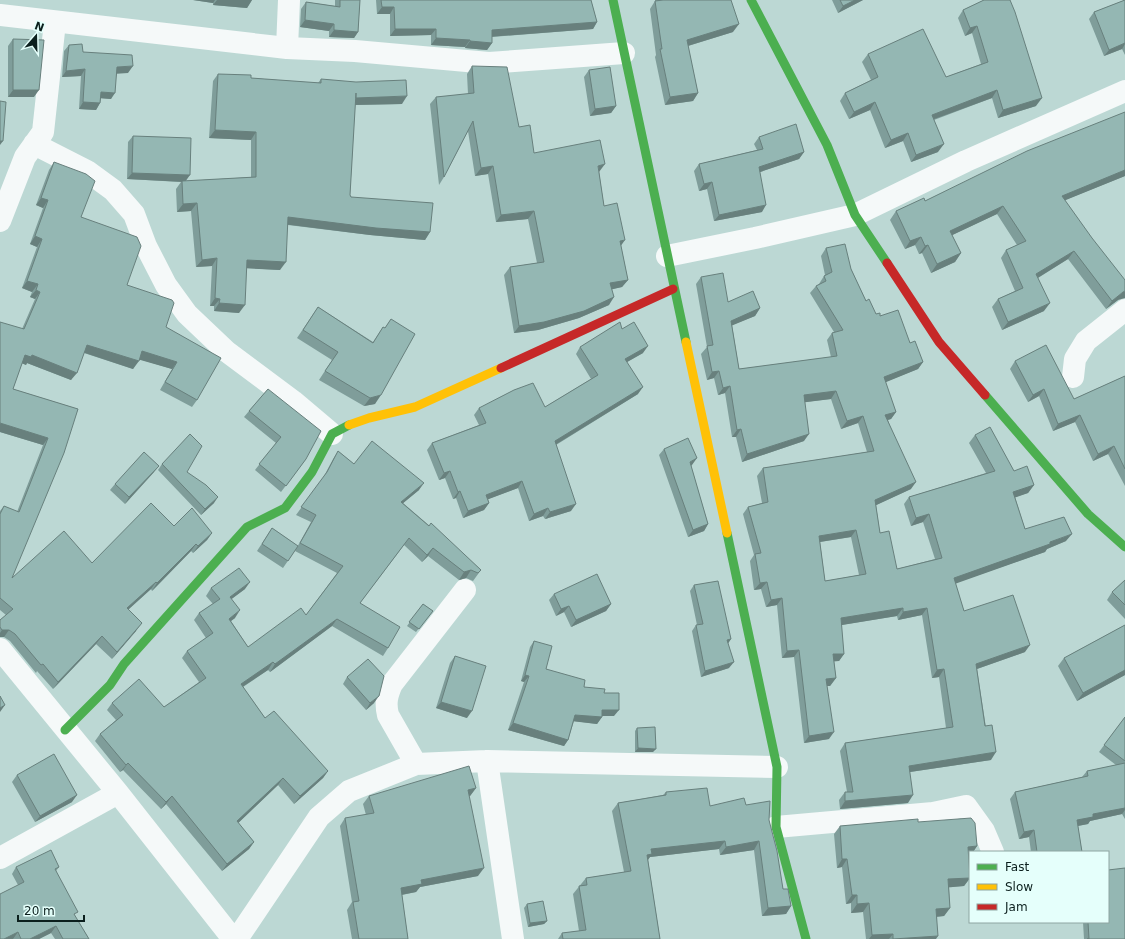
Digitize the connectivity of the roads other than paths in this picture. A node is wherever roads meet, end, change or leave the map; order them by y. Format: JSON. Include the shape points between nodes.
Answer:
{"nodes":[{"id":1,"x":289,"y":0,"type":"edge"},
{"id":2,"x":613,"y":0,"type":"edge"},
{"id":3,"x":751,"y":0,"type":"edge"},
{"id":4,"x":0,"y":15,"type":"edge"},
{"id":5,"x":55,"y":22,"type":"junction"},
{"id":6,"x":287,"y":48,"type":"junction"},
{"id":7,"x":624,"y":53,"type":"junction"},
{"id":8,"x":1125,"y":90,"type":"edge"},
{"id":9,"x":34,"y":144,"type":"junction"},
{"id":10,"x":855,"y":215,"type":"junction"},
{"id":11,"x":0,"y":221,"type":"edge"},
{"id":12,"x":666,"y":256,"type":"junction"},
{"id":13,"x":674,"y":289,"type":"junction"},
{"id":14,"x":1125,"y":310,"type":"edge"},
{"id":15,"x":1073,"y":377,"type":"dead end"},
{"id":16,"x":332,"y":434,"type":"junction"},
{"id":17,"x":1125,"y":547,"type":"edge"},
{"id":18,"x":465,"y":590,"type":"dead end"},
{"id":19,"x":0,"y":649,"type":"edge"},
{"id":20,"x":65,"y":730,"type":"junction"},
{"id":21,"x":487,"y":760,"type":"junction"},
{"id":22,"x":416,"y":764,"type":"junction"},
{"id":23,"x":777,"y":767,"type":"junction"},
{"id":24,"x":118,"y":793,"type":"junction"},
{"id":25,"x":776,"y":827,"type":"junction"},
{"id":26,"x":992,"y":851,"type":"edge"},
{"id":27,"x":0,"y":858,"type":"edge"},
{"id":28,"x":233,"y":939,"type":"edge"},
{"id":29,"x":237,"y":939,"type":"edge"},
{"id":30,"x":513,"y":939,"type":"edge"},
{"id":31,"x":806,"y":939,"type":"edge"}],
"edges":[{"from":1,"to":6,"type":"street"},
{"from":2,"to":7,"type":"street"},
{"from":3,"to":10,"type":"street","via":[[827,145]]},
{"from":4,"to":5,"type":"street"},
{"from":5,"to":6,"type":"street"},
{"from":5,"to":9,"type":"street","via":[[43,132]]},
{"from":6,"to":7,"type":"street","via":[[355,51],[489,63]]},
{"from":7,"to":12,"type":"street"},
{"from":8,"to":10,"type":"street"},
{"from":9,"to":11,"type":"street","via":[[25,158]]},
{"from":9,"to":16,"type":"street","via":[[87,171],[113,190],[134,214],[146,246],[166,285],[187,314],[226,351]]},
{"from":10,"to":12,"type":"street"},
{"from":10,"to":17,"type":"street","via":[[939,342],[1088,514]]},
{"from":12,"to":13,"type":"street"},
{"from":13,"to":16,"type":"street","via":[[415,407],[369,418],[343,427]]},
{"from":13,"to":23,"type":"street"},
{"from":14,"to":15,"type":"street","via":[[1086,341],[1075,359]]},
{"from":16,"to":20,"type":"street","via":[[312,472],[285,508],[247,527],[124,664],[110,685]]},
{"from":18,"to":22,"type":"street","via":[[392,684],[387,696],[388,715]]},
{"from":19,"to":20,"type":"street"},
{"from":20,"to":24,"type":"street"},
{"from":21,"to":22,"type":"street"},
{"from":21,"to":23,"type":"street"},
{"from":21,"to":30,"type":"street"},
{"from":22,"to":29,"type":"street","via":[[349,791],[319,817]]},
{"from":23,"to":25,"type":"street"},
{"from":24,"to":27,"type":"street"},
{"from":24,"to":28,"type":"street"},
{"from":25,"to":26,"type":"street","via":[[933,813],[966,806],[984,831]]},
{"from":25,"to":31,"type":"street"}]}
